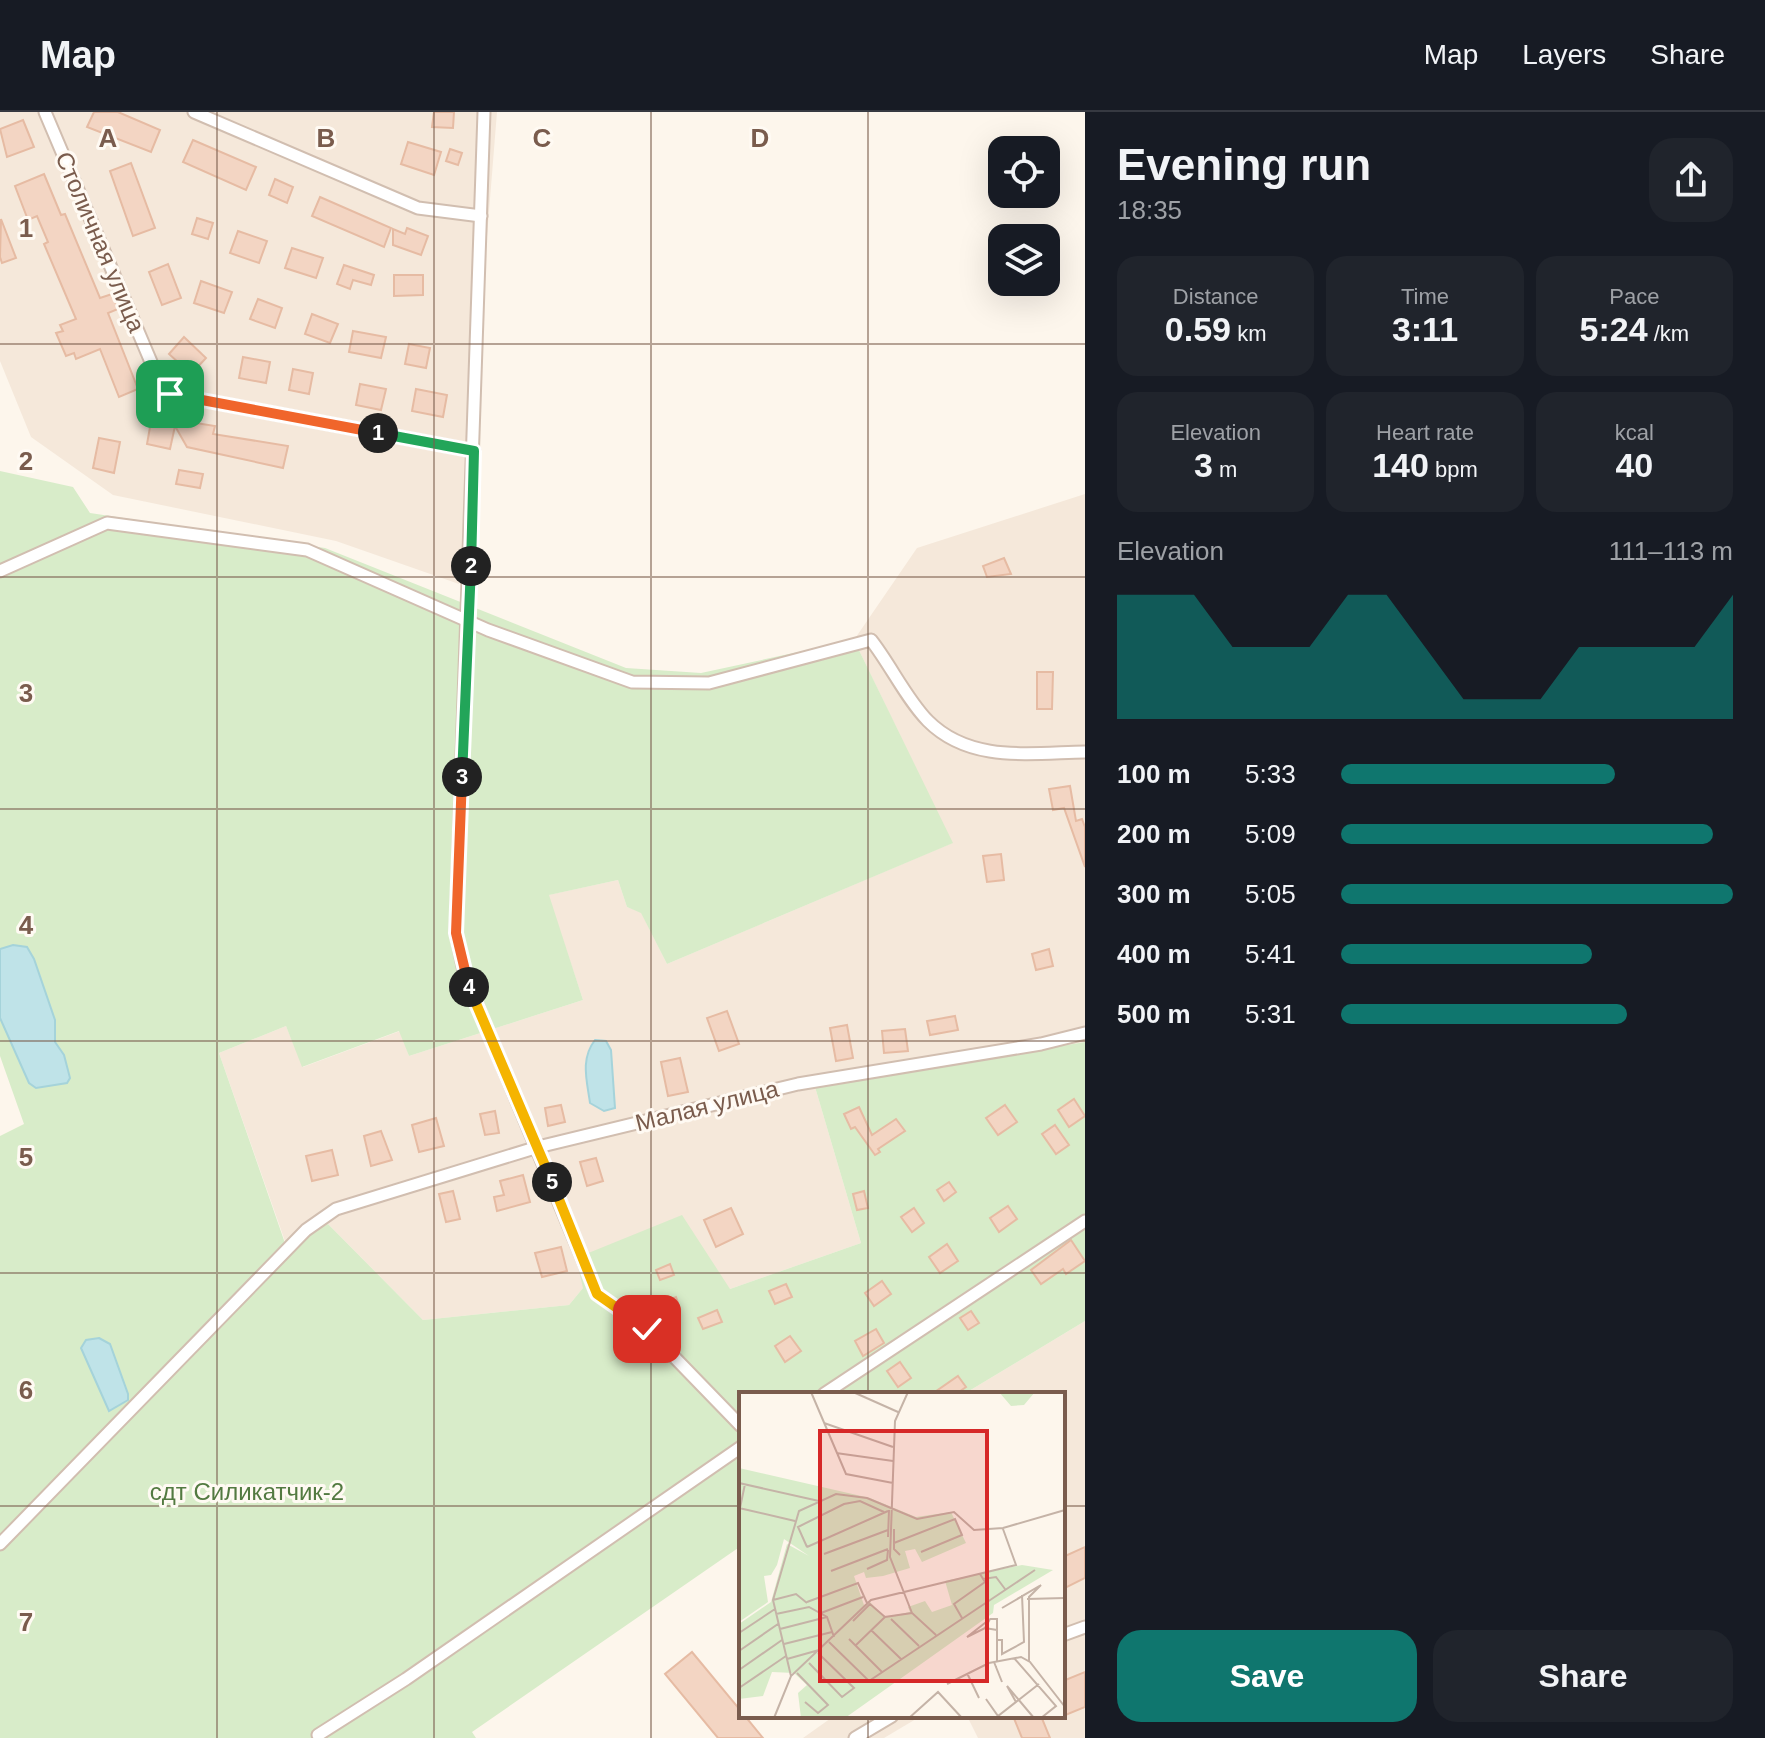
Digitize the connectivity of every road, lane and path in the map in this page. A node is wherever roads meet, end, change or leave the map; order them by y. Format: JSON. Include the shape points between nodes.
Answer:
{"nodes":[{"id":1,"x":45,"y":112,"type":"edge"},
{"id":2,"x":194,"y":112,"type":"edge"},
{"id":3,"x":484,"y":112,"type":"edge"},
{"id":4,"x":481,"y":216,"type":"junction"},
{"id":5,"x":474,"y":451,"type":"junction"},
{"id":6,"x":2,"y":568,"type":"edge"},
{"id":7,"x":469,"y":621,"type":"junction"},
{"id":8,"x":1085,"y":752,"type":"edge"},
{"id":9,"x":1085,"y":1033,"type":"edge"},
{"id":10,"x":538,"y":1147,"type":"junction"},
{"id":11,"x":1085,"y":1221,"type":"edge"},
{"id":12,"x":827,"y":1392,"type":"edge"},
{"id":13,"x":739,"y":1424,"type":"edge"},
{"id":14,"x":739,"y":1448,"type":"edge"},
{"id":15,"x":0,"y":1544,"type":"edge"},
{"id":16,"x":1085,"y":1627,"type":"edge"},
{"id":17,"x":1065,"y":1634,"type":"edge"},
{"id":18,"x":889,"y":1718,"type":"edge"},
{"id":19,"x":318,"y":1735,"type":"dead end"},
{"id":20,"x":855,"y":1738,"type":"edge"}],
"edges":[{"from":1,"to":5,"type":"street","name":"Столичная улица","via":[[154,369],[170,394]]},
{"from":2,"to":4,"type":"street","via":[[418,208]]},
{"from":3,"to":4,"type":"street"},
{"from":4,"to":5,"type":"street"},
{"from":5,"to":7,"type":"street"},
{"from":6,"to":7,"type":"street","via":[[107,523],[307,550]]},
{"from":7,"to":8,"type":"street","via":[[632,682],[709,683],[871,640],[926,719],[950,739],[1000,753]]},
{"from":7,"to":10,"type":"street","via":[[456,933],[465,976]]},
{"from":9,"to":10,"type":"street","name":"Малая улица","via":[[798,1084]]},
{"from":10,"to":13,"type":"street","via":[[597,1294],[647,1329]]},
{"from":10,"to":15,"type":"street","name":"Малая улица","via":[[336,1209],[306,1230]]},
{"from":11,"to":12,"type":"street"},
{"from":14,"to":19,"type":"street"},
{"from":16,"to":17,"type":"street"},
{"from":18,"to":20,"type":"street"}]}
